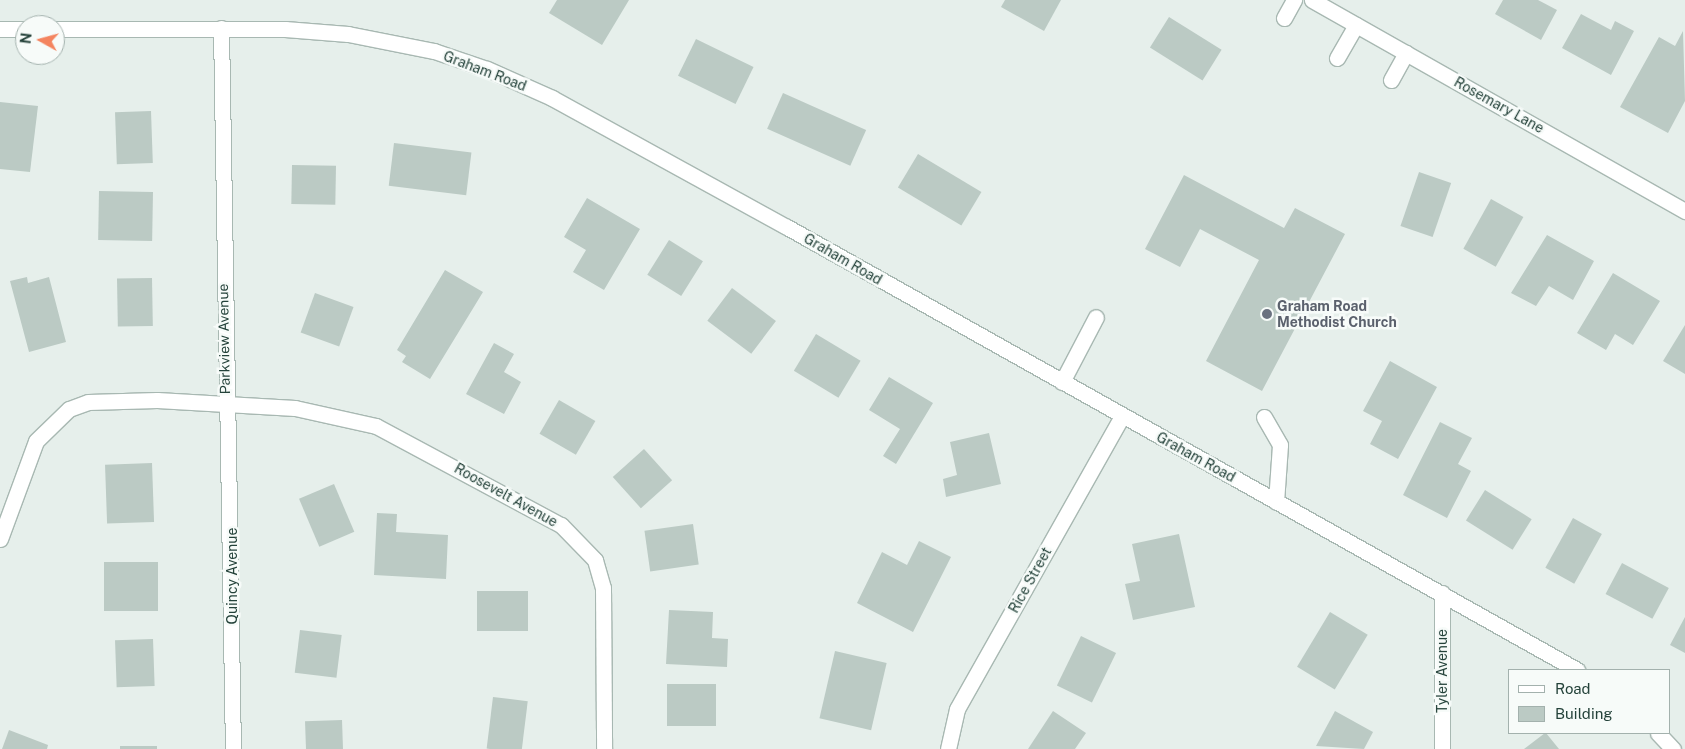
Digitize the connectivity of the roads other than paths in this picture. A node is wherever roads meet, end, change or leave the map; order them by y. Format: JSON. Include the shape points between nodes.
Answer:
{"nodes":[{"id":1,"x":1294,"y":0,"type":"edge"},
{"id":2,"x":1312,"y":0,"type":"edge"},
{"id":3,"x":1284,"y":18,"type":"dead end"},
{"id":4,"x":1356,"y":25,"type":"junction"},
{"id":5,"x":221,"y":28,"type":"junction"},
{"id":6,"x":0,"y":29,"type":"edge"},
{"id":7,"x":15,"y":29,"type":"edge"},
{"id":8,"x":65,"y":29,"type":"edge"},
{"id":9,"x":1406,"y":53,"type":"junction"},
{"id":10,"x":1337,"y":58,"type":"dead end"},
{"id":11,"x":1391,"y":80,"type":"dead end"},
{"id":12,"x":1685,"y":211,"type":"edge"},
{"id":13,"x":1096,"y":317,"type":"dead end"},
{"id":14,"x":1062,"y":382,"type":"junction"},
{"id":15,"x":225,"y":402,"type":"junction"},
{"id":16,"x":1122,"y":416,"type":"junction"},
{"id":17,"x":1264,"y":416,"type":"dead end"},
{"id":18,"x":1276,"y":502,"type":"junction"},
{"id":19,"x":0,"y":539,"type":"edge"},
{"id":20,"x":1442,"y":593,"type":"junction"},
{"id":21,"x":1575,"y":669,"type":"edge"},
{"id":22,"x":1659,"y":734,"type":"edge"},
{"id":23,"x":233,"y":749,"type":"edge"},
{"id":24,"x":604,"y":749,"type":"edge"},
{"id":25,"x":948,"y":749,"type":"edge"},
{"id":26,"x":1442,"y":749,"type":"edge"},
{"id":27,"x":1673,"y":749,"type":"edge"}],
"edges":[{"from":1,"to":3,"type":"street"},
{"from":2,"to":4,"type":"street","name":"Rosemary Lane"},
{"from":4,"to":9,"type":"street","name":"Rosemary Lane"},
{"from":4,"to":10,"type":"street"},
{"from":5,"to":8,"type":"street","name":"Graham Road"},
{"from":5,"to":14,"type":"street","name":"Graham Road","via":[[348,34],[434,51],[487,69],[561,103]]},
{"from":5,"to":15,"type":"street","name":"Parkview Avenue"},
{"from":6,"to":7,"type":"street"},
{"from":9,"to":11,"type":"street"},
{"from":9,"to":12,"type":"street","name":"Rosemary Lane"},
{"from":13,"to":14,"type":"street"},
{"from":14,"to":16,"type":"street","name":"Graham Road"},
{"from":15,"to":19,"type":"street","name":"Parkview Avenue","via":[[109,400],[69,409],[36,441]]},
{"from":15,"to":23,"type":"street","name":"Quincy Avenue","via":[[232,514]]},
{"from":15,"to":24,"type":"street","name":"Roosevelt Avenue","via":[[333,414],[376,426],[561,525],[579,540],[601,576]]},
{"from":16,"to":18,"type":"street","name":"Graham Road"},
{"from":16,"to":25,"type":"street","name":"Rice Street","via":[[958,709]]},
{"from":17,"to":18,"type":"street","via":[[1280,445]]},
{"from":18,"to":20,"type":"street","name":"Graham Road"},
{"from":20,"to":21,"type":"street","name":"Graham Road"},
{"from":20,"to":26,"type":"street","name":"Tyler Avenue"},
{"from":22,"to":27,"type":"street"}]}
